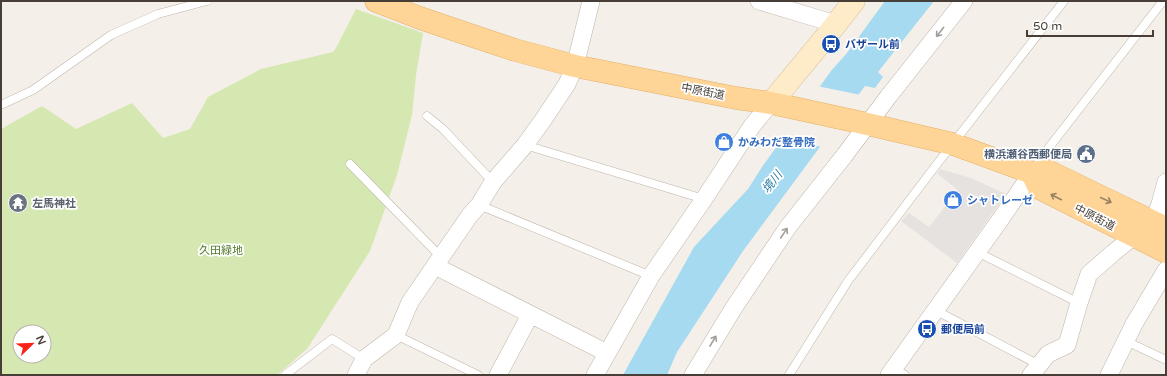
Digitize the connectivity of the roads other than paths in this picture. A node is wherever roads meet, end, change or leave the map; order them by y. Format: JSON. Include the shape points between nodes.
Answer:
{"nodes":[{"id":1,"x":207,"y":1,"type":"edge"},
{"id":2,"x":376,"y":1,"type":"edge"},
{"id":3,"x":591,"y":1,"type":"edge"},
{"id":4,"x":759,"y":1,"type":"edge"},
{"id":5,"x":854,"y":1,"type":"edge"},
{"id":6,"x":964,"y":1,"type":"edge"},
{"id":7,"x":1064,"y":1,"type":"edge"},
{"id":8,"x":1163,"y":1,"type":"edge"},
{"id":9,"x":827,"y":31,"type":"junction"},
{"id":10,"x":575,"y":66,"type":"junction"},
{"id":11,"x":2,"y":103,"type":"edge"},
{"id":12,"x":777,"y":105,"type":"junction"},
{"id":13,"x":427,"y":116,"type":"dead end"},
{"id":14,"x":866,"y":124,"type":"junction"},
{"id":15,"x":952,"y":144,"type":"junction"},
{"id":16,"x":525,"y":145,"type":"junction"},
{"id":17,"x":350,"y":164,"type":"dead end"},
{"id":18,"x":1032,"y":173,"type":"junction"},
{"id":19,"x":493,"y":182,"type":"junction"},
{"id":20,"x":1166,"y":182,"type":"edge"},
{"id":21,"x":704,"y":199,"type":"junction"},
{"id":22,"x":479,"y":205,"type":"junction"},
{"id":23,"x":1159,"y":225,"type":"edge"},
{"id":24,"x":1134,"y":236,"type":"junction"},
{"id":25,"x":977,"y":252,"type":"junction"},
{"id":26,"x":1166,"y":252,"type":"edge"},
{"id":27,"x":438,"y":262,"type":"junction"},
{"id":28,"x":1166,"y":270,"type":"edge"},
{"id":29,"x":651,"y":276,"type":"junction"},
{"id":30,"x":1079,"y":303,"type":"junction"},
{"id":31,"x":935,"y":310,"type":"junction"},
{"id":32,"x":530,"y":315,"type":"junction"},
{"id":33,"x":396,"y":335,"type":"junction"},
{"id":34,"x":1126,"y":341,"type":"junction"},
{"id":35,"x":607,"y":353,"type":"junction"},
{"id":36,"x":364,"y":360,"type":"junction"},
{"id":37,"x":1166,"y":360,"type":"edge"},
{"id":38,"x":1035,"y":370,"type":"edge"},
{"id":39,"x":896,"y":373,"type":"edge"},
{"id":40,"x":285,"y":375,"type":"edge"},
{"id":41,"x":356,"y":375,"type":"edge"},
{"id":42,"x":478,"y":375,"type":"edge"},
{"id":43,"x":498,"y":375,"type":"edge"},
{"id":44,"x":595,"y":375,"type":"edge"},
{"id":45,"x":693,"y":375,"type":"edge"},
{"id":46,"x":789,"y":375,"type":"edge"},
{"id":47,"x":1109,"y":375,"type":"edge"}],
"edges":[{"from":1,"to":11,"type":"lane","via":[[158,14],[111,35],[33,90]]},
{"from":2,"to":10,"type":"main road","name":"中原街道","via":[[509,48]]},
{"from":3,"to":10,"type":"street"},
{"from":4,"to":9,"type":"street"},
{"from":5,"to":9,"type":"street"},
{"from":6,"to":14,"type":"street","one_way":true},
{"from":7,"to":15,"type":"lane"},
{"from":8,"to":18,"type":"lane","via":[[1054,140]]},
{"from":9,"to":12,"type":"street","via":[[796,66]]},
{"from":10,"to":12,"type":"main road","name":"中原街道"},
{"from":10,"to":16,"type":"street","via":[[567,84]]},
{"from":12,"to":14,"type":"main road","name":"中原街道"},
{"from":12,"to":21,"type":"street","via":[[752,126]]},
{"from":13,"to":19,"type":"lane","via":[[443,129]]},
{"from":14,"to":15,"type":"main road","name":"中原街道"},
{"from":45,"to":14,"type":"street","one_way":true,"via":[[788,227]]},
{"from":15,"to":18,"type":"main road","name":"中原街道"},
{"from":15,"to":46,"type":"lane","via":[[848,282]]},
{"from":16,"to":19,"type":"street"},
{"from":16,"to":21,"type":"lane"},
{"from":17,"to":27,"type":"lane"},
{"from":18,"to":23,"type":"main road","name":"中原街道","one_way":true,"via":[[1048,171]]},
{"from":24,"to":18,"type":"main road","name":"中原街道","one_way":true,"via":[[1039,188]]},
{"from":18,"to":25,"type":"street"},
{"from":19,"to":22,"type":"street"},
{"from":20,"to":23,"type":"street","via":[[1160,204]]},
{"from":21,"to":29,"type":"street"},
{"from":22,"to":27,"type":"street"},
{"from":22,"to":29,"type":"lane"},
{"from":24,"to":26,"type":"main road","name":"中原街道"},
{"from":24,"to":30,"type":"street","via":[[1089,274]]},
{"from":25,"to":30,"type":"lane"},
{"from":25,"to":31,"type":"street"},
{"from":27,"to":32,"type":"street"},
{"from":27,"to":33,"type":"street","via":[[410,302]]},
{"from":28,"to":34,"type":"street"},
{"from":29,"to":35,"type":"street"},
{"from":30,"to":38,"type":"street","via":[[1067,345],[1048,354]]},
{"from":31,"to":38,"type":"lane"},
{"from":31,"to":39,"type":"street"},
{"from":32,"to":35,"type":"street"},
{"from":32,"to":43,"type":"street"},
{"from":33,"to":36,"type":"street"},
{"from":33,"to":42,"type":"lane"},
{"from":34,"to":37,"type":"lane"},
{"from":34,"to":47,"type":"street"},
{"from":35,"to":44,"type":"street"},
{"from":36,"to":40,"type":"lane","via":[[332,340]]},
{"from":36,"to":41,"type":"street"}]}
